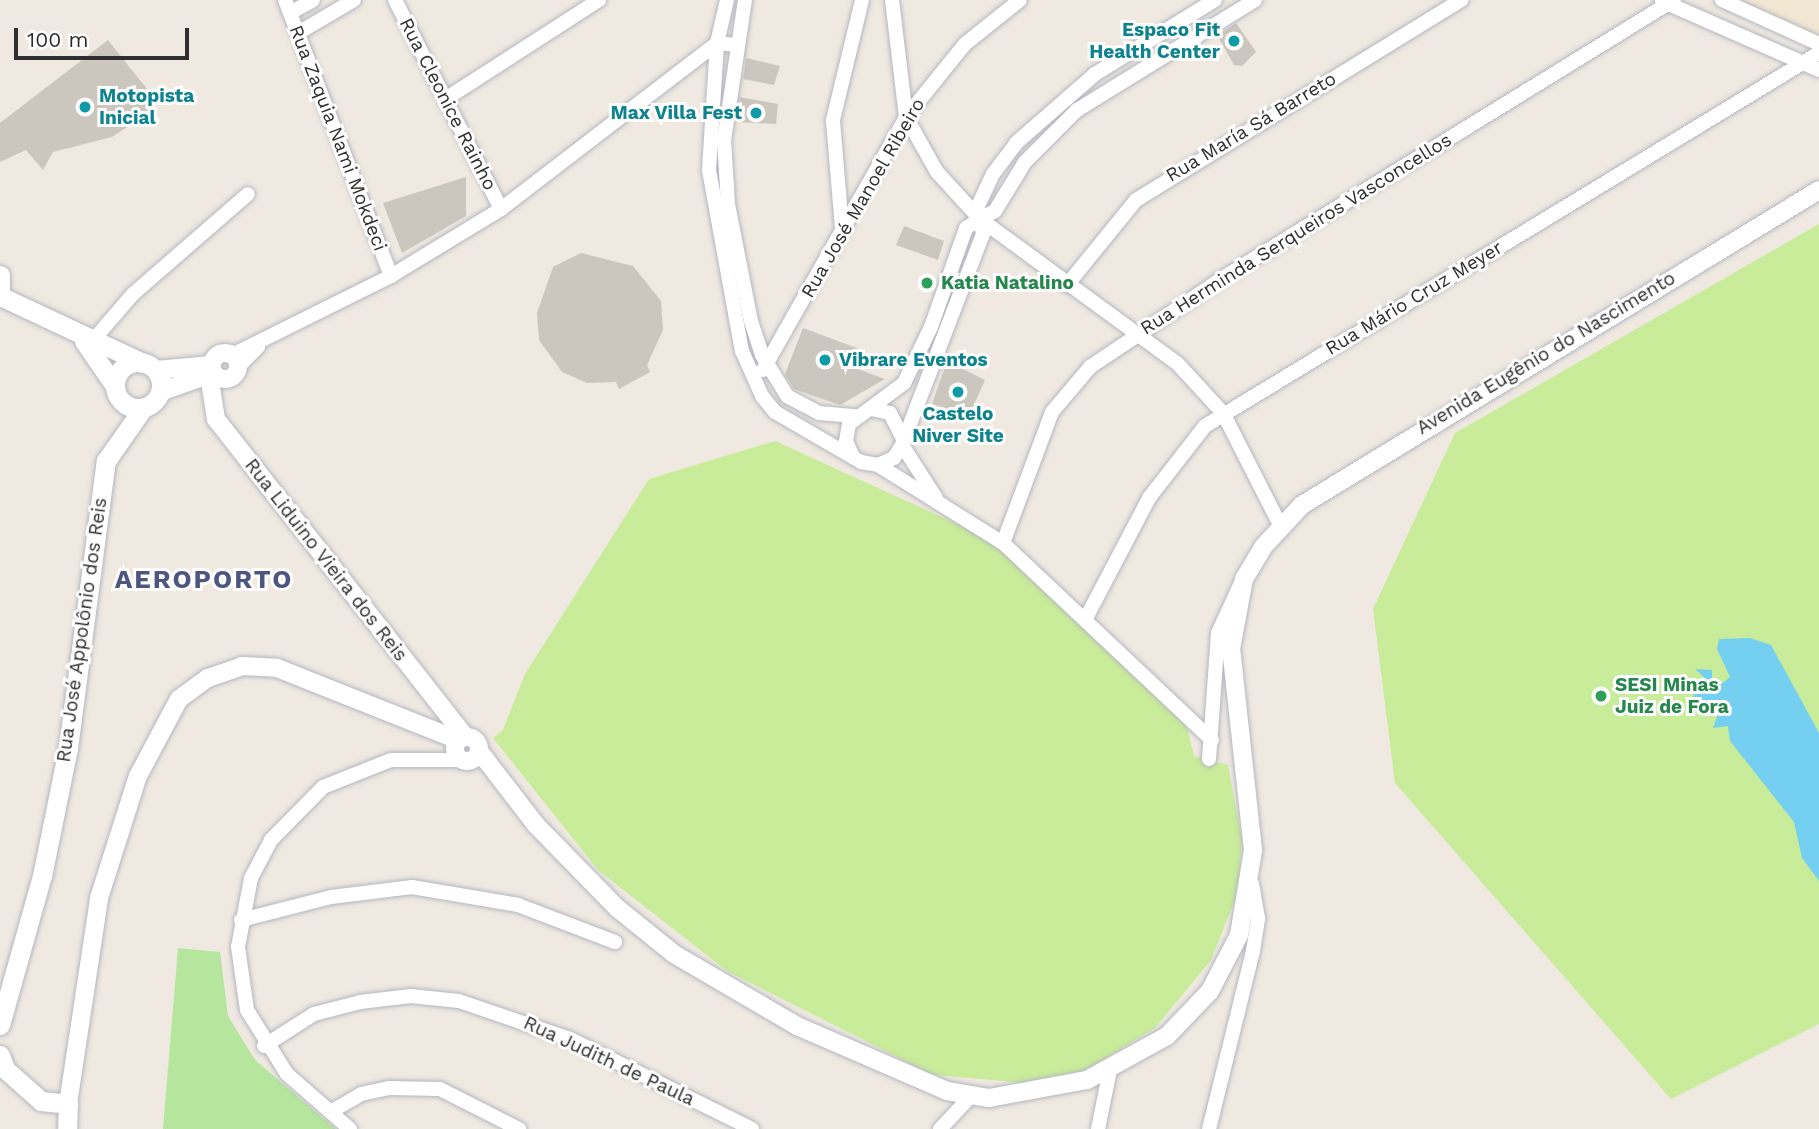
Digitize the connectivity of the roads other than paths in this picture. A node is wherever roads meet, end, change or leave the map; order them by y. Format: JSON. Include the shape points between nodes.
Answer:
{"nodes":[{"id":1,"x":313,"y":0,"type":"edge"},
{"id":2,"x":354,"y":0,"type":"edge"},
{"id":3,"x":395,"y":0,"type":"edge"},
{"id":4,"x":599,"y":0,"type":"edge"},
{"id":5,"x":727,"y":0,"type":"edge"},
{"id":6,"x":745,"y":0,"type":"edge"},
{"id":7,"x":862,"y":0,"type":"edge"},
{"id":8,"x":892,"y":0,"type":"edge"},
{"id":9,"x":1020,"y":0,"type":"edge"},
{"id":10,"x":1214,"y":0,"type":"edge"},
{"id":11,"x":1255,"y":0,"type":"edge"},
{"id":12,"x":1461,"y":0,"type":"edge"},
{"id":13,"x":1721,"y":0,"type":"edge"},
{"id":14,"x":1668,"y":1,"type":"edge"},
{"id":15,"x":287,"y":6,"type":"edge"},
{"id":16,"x":1195,"y":12,"type":"junction"},
{"id":17,"x":1205,"y":30,"type":"junction"},
{"id":18,"x":298,"y":33,"type":"junction"},
{"id":19,"x":718,"y":43,"type":"junction"},
{"id":20,"x":1819,"y":44,"type":"edge"},
{"id":21,"x":737,"y":45,"type":"junction"},
{"id":22,"x":1819,"y":53,"type":"edge"},
{"id":23,"x":1805,"y":63,"type":"junction"},
{"id":24,"x":1819,"y":71,"type":"edge"},
{"id":25,"x":1095,"y":74,"type":"junction"},
{"id":26,"x":1107,"y":91,"type":"junction"},
{"id":27,"x":447,"y":98,"type":"junction"},
{"id":28,"x":906,"y":117,"type":"junction"},
{"id":29,"x":725,"y":169,"type":"junction"},
{"id":30,"x":709,"y":170,"type":"junction"},
{"id":31,"x":1819,"y":190,"type":"edge"},
{"id":32,"x":247,"y":194,"type":"dead end"},
{"id":33,"x":501,"y":209,"type":"junction"},
{"id":34,"x":980,"y":219,"type":"junction"},
{"id":35,"x":842,"y":228,"type":"junction"},
{"id":36,"x":739,"y":262,"type":"junction"},
{"id":37,"x":724,"y":267,"type":"junction"},
{"id":38,"x":0,"y":275,"type":"edge"},
{"id":39,"x":391,"y":276,"type":"junction"},
{"id":40,"x":1067,"y":285,"type":"junction"},
{"id":41,"x":0,"y":294,"type":"edge"},
{"id":42,"x":944,"y":294,"type":"junction"},
{"id":43,"x":958,"y":300,"type":"junction"},
{"id":44,"x":1139,"y":331,"type":"junction"},
{"id":45,"x":87,"y":340,"type":"junction"},
{"id":46,"x":236,"y":361,"type":"joint"},
{"id":47,"x":766,"y":364,"type":"junction"},
{"id":48,"x":149,"y":366,"type":"junction"},
{"id":49,"x":212,"y":371,"type":"junction"},
{"id":50,"x":755,"y":383,"type":"junction"},
{"id":51,"x":115,"y":386,"type":"junction"},
{"id":52,"x":160,"y":392,"type":"junction"},
{"id":53,"x":144,"y":408,"type":"junction"},
{"id":54,"x":871,"y":409,"type":"junction"},
{"id":55,"x":1223,"y":413,"type":"junction"},
{"id":56,"x":855,"y":416,"type":"junction"},
{"id":57,"x":902,"y":441,"type":"junction"},
{"id":58,"x":854,"y":457,"type":"junction"},
{"id":59,"x":878,"y":466,"type":"junction"},
{"id":60,"x":941,"y":505,"type":"junction"},
{"id":61,"x":1281,"y":527,"type":"junction"},
{"id":62,"x":1003,"y":542,"type":"junction"},
{"id":63,"x":1244,"y":579,"type":"junction"},
{"id":64,"x":1086,"y":618,"type":"junction"},
{"id":65,"x":1239,"y":722,"type":"junction"},
{"id":66,"x":1212,"y":740,"type":"junction"},
{"id":67,"x":464,"y":750,"type":"junction"},
{"id":68,"x":1209,"y":759,"type":"dead end"},
{"id":69,"x":1252,"y":884,"type":"junction"},
{"id":70,"x":241,"y":920,"type":"junction"},
{"id":71,"x":615,"y":942,"type":"dead end"},
{"id":72,"x":0,"y":1025,"type":"edge"},
{"id":73,"x":264,"y":1046,"type":"junction"},
{"id":74,"x":0,"y":1055,"type":"edge"},
{"id":75,"x":1110,"y":1070,"type":"junction"},
{"id":76,"x":972,"y":1095,"type":"junction"},
{"id":77,"x":68,"y":1104,"type":"junction"},
{"id":78,"x":331,"y":1111,"type":"junction"},
{"id":79,"x":67,"y":1129,"type":"edge"},
{"id":80,"x":350,"y":1129,"type":"edge"},
{"id":81,"x":519,"y":1129,"type":"edge"},
{"id":82,"x":752,"y":1129,"type":"edge"},
{"id":83,"x":940,"y":1129,"type":"edge"},
{"id":84,"x":1098,"y":1129,"type":"edge"},
{"id":85,"x":1209,"y":1129,"type":"edge"}],
"edges":[{"from":1,"to":15,"type":"street"},
{"from":2,"to":18,"type":"street"},
{"from":3,"to":27,"type":"street","name":"Rua Cleonice Rainho"},
{"from":4,"to":27,"type":"street"},
{"from":5,"to":19,"type":"street"},
{"from":6,"to":21,"type":"street"},
{"from":7,"to":35,"type":"street","via":[[833,120]]},
{"from":8,"to":28,"type":"street"},
{"from":9,"to":28,"type":"street","name":"Rua José Manoel Ribeiro","via":[[965,44]]},
{"from":10,"to":16,"type":"street"},
{"from":11,"to":17,"type":"street"},
{"from":12,"to":40,"type":"street","name":"Rua María Sá Barreto","via":[[1136,200]]},
{"from":13,"to":20,"type":"street"},
{"from":14,"to":23,"type":"street"},
{"from":14,"to":44,"type":"street","name":"Rua Herminda Serqueiros Vasconcellos"},
{"from":15,"to":18,"type":"street","name":"Rua Zaquia Nami Mokdeci"},
{"from":16,"to":17,"type":"street"},
{"from":16,"to":25,"type":"street"},
{"from":17,"to":26,"type":"street"},
{"from":18,"to":39,"type":"street","name":"Rua Zaquia Nami Mokdeci"},
{"from":19,"to":21,"type":"street"},
{"from":19,"to":30,"type":"street"},
{"from":19,"to":33,"type":"street"},
{"from":21,"to":29,"type":"street"},
{"from":22,"to":23,"type":"street","name":"Rua Mário Cruz Meyer"},
{"from":23,"to":24,"type":"street"},
{"from":23,"to":55,"type":"street","name":"Rua Mário Cruz Meyer"},
{"from":25,"to":26,"type":"street"},
{"from":25,"to":34,"type":"street","via":[[1016,143],[993,174],[978,206]]},
{"from":26,"to":34,"type":"street","via":[[1045,140],[995,211]]},
{"from":27,"to":33,"type":"street","name":"Rua Cleonice Rainho"},
{"from":28,"to":34,"type":"street","via":[[937,172]]},
{"from":28,"to":35,"type":"street","name":"Rua José Manoel Ribeiro"},
{"from":29,"to":30,"type":"street"},
{"from":29,"to":36,"type":"street"},
{"from":30,"to":37,"type":"street"},
{"from":31,"to":61,"type":"street","name":"Avenida Eugênio do Nascimento","via":[[1407,438],[1302,505]]},
{"from":32,"to":45,"type":"street"},
{"from":33,"to":39,"type":"street"},
{"from":34,"to":40,"type":"street"},
{"from":34,"to":42,"type":"street","via":[[966,228]]},
{"from":34,"to":43,"type":"street","via":[[983,234]]},
{"from":35,"to":47,"type":"street","name":"Rua José Manoel Ribeiro"},
{"from":36,"to":37,"type":"street"},
{"from":36,"to":47,"type":"street"},
{"from":37,"to":50,"type":"street"},
{"from":38,"to":41,"type":"main road"},
{"from":39,"to":46,"type":"street","via":[[264,341]]},
{"from":40,"to":44,"type":"street"},
{"from":41,"to":45,"type":"main road"},
{"from":42,"to":43,"type":"street"},
{"from":42,"to":54,"type":"street","via":[[904,383]]},
{"from":43,"to":57,"type":"street"},
{"from":44,"to":55,"type":"street","via":[[1177,363]]},
{"from":44,"to":62,"type":"street","name":"Rua Herminda Serqueiros Vasconcellos","via":[[1090,367],[1052,412]]},
{"from":45,"to":48,"type":"main road"},
{"from":45,"to":51,"type":"main road"},
{"from":46,"to":49,"type":"street","via":[[220,354]]},
{"from":47,"to":50,"type":"street","name":"Rua José Manoel Ribeiro"},
{"from":47,"to":56,"type":"street","via":[[788,396],[804,408]]},
{"from":48,"to":49,"type":"street"},
{"from":48,"to":51,"type":"main road","via":[[123,367]]},
{"from":48,"to":52,"type":"main road"},
{"from":49,"to":52,"type":"street"},
{"from":49,"to":67,"type":"street","name":"Rua Liduino Vieira dos Reis","via":[[216,419]]},
{"from":50,"to":58,"type":"street","via":[[775,412]]},
{"from":51,"to":53,"type":"main road","via":[[124,404]]},
{"from":52,"to":53,"type":"main road"},
{"from":53,"to":72,"type":"main road","name":"Rua José Appolônio dos Reis","via":[[106,461],[68,748],[39,888]]},
{"from":54,"to":56,"type":"street"},
{"from":54,"to":57,"type":"street","via":[[897,420]]},
{"from":55,"to":61,"type":"street"},
{"from":55,"to":64,"type":"street","name":"Rua Mário Cruz Meyer","via":[[1186,444],[1149,498]]},
{"from":56,"to":58,"type":"street","via":[[846,441]]},
{"from":57,"to":59,"type":"street","via":[[894,458]]},
{"from":57,"to":60,"type":"street"},
{"from":58,"to":59,"type":"street"},
{"from":59,"to":60,"type":"street"},
{"from":60,"to":62,"type":"street"},
{"from":61,"to":63,"type":"street","name":"Avenida Eugênio do Nascimento"},
{"from":61,"to":65,"type":"street","name":"Avenida Eugênio do Nascimento","via":[[1245,611]]},
{"from":62,"to":64,"type":"street"},
{"from":63,"to":65,"type":"street","name":"Avenida Eugênio do Nascimento","via":[[1231,649]]},
{"from":63,"to":66,"type":"street","via":[[1218,633]]},
{"from":64,"to":66,"type":"street"},
{"from":65,"to":69,"type":"street","name":"Avenida Eugênio do Nascimento","via":[[1251,797]]},
{"from":66,"to":68,"type":"street"},
{"from":67,"to":70,"type":"street","via":[[391,760],[323,787],[271,840],[251,878]]},
{"from":67,"to":76,"type":"street","name":"Avenida Eugênio do Nascimento","via":[[495,774],[579,872],[674,954],[797,1026],[903,1074]]},
{"from":67,"to":77,"type":"street","via":[[277,668],[242,666],[208,678],[179,699],[138,776],[99,898]]},
{"from":69,"to":75,"type":"street","name":"Avenida Eugênio do Nascimento","via":[[1239,935],[1210,991],[1167,1036]]},
{"from":69,"to":85,"type":"street","via":[[1258,918],[1253,951]]},
{"from":70,"to":71,"type":"street","via":[[331,897],[412,887],[518,905]]},
{"from":70,"to":73,"type":"street","via":[[240,978]]},
{"from":73,"to":78,"type":"street","via":[[287,1074]]},
{"from":73,"to":82,"type":"street","name":"Rua Judith de Paula","via":[[314,1014],[360,1002],[411,996],[459,1000],[570,1039]]},
{"from":74,"to":77,"type":"main road","via":[[5,1069],[41,1101]]},
{"from":75,"to":76,"type":"street","name":"Avenida Eugênio do Nascimento","via":[[1038,1094]]},
{"from":75,"to":84,"type":"street"},
{"from":76,"to":83,"type":"street"},
{"from":77,"to":79,"type":"main road"},
{"from":78,"to":80,"type":"street"},
{"from":78,"to":81,"type":"street","via":[[361,1094],[440,1089]]}]}
